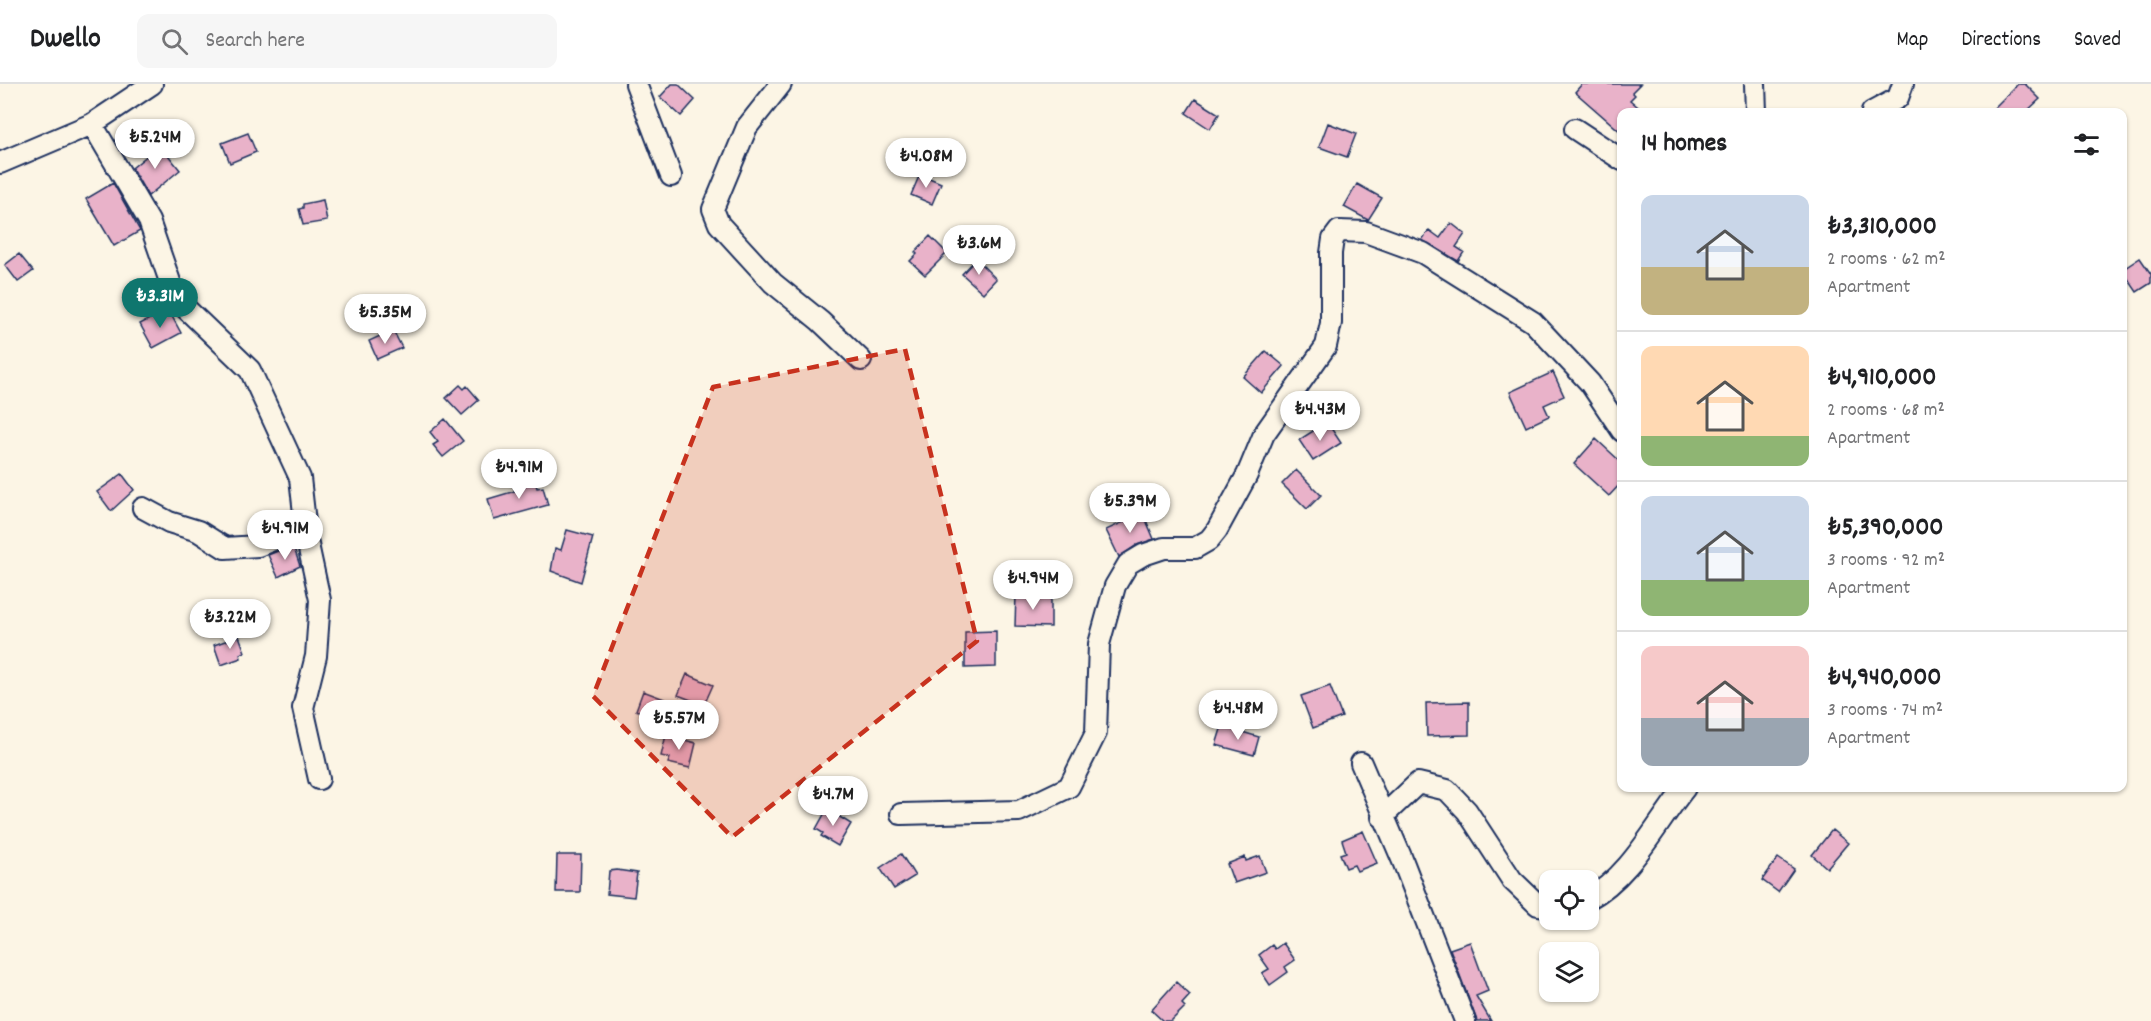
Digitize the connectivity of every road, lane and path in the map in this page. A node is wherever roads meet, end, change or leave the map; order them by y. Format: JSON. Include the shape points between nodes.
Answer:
{"nodes":[{"id":1,"x":152,"y":84,"type":"edge"},
{"id":2,"x":636,"y":84,"type":"edge"},
{"id":3,"x":781,"y":84,"type":"edge"},
{"id":4,"x":1755,"y":84,"type":"edge"},
{"id":5,"x":1902,"y":98,"type":"edge"},
{"id":6,"x":1756,"y":108,"type":"edge"},
{"id":7,"x":1881,"y":108,"type":"edge"},
{"id":8,"x":92,"y":124,"type":"junction"},
{"id":9,"x":1575,"y":129,"type":"dead end"},
{"id":10,"x":1617,"y":157,"type":"edge"},
{"id":11,"x":0,"y":163,"type":"edge"},
{"id":12,"x":671,"y":176,"type":"dead end"},
{"id":13,"x":861,"y":360,"type":"dead end"},
{"id":14,"x":1617,"y":424,"type":"edge"},
{"id":15,"x":144,"y":508,"type":"dead end"},
{"id":16,"x":306,"y":527,"type":"junction"},
{"id":17,"x":1361,"y":763,"type":"dead end"},
{"id":18,"x":319,"y":778,"type":"dead end"},
{"id":19,"x":1682,"y":792,"type":"edge"},
{"id":20,"x":901,"y":814,"type":"dead end"},
{"id":21,"x":1382,"y":816,"type":"junction"},
{"id":22,"x":1599,"y":894,"type":"edge"},
{"id":23,"x":1539,"y":905,"type":"edge"},
{"id":24,"x":1465,"y":1021,"type":"edge"}],
"edges":[{"from":1,"to":8,"type":"street"},
{"from":2,"to":12,"type":"street"},
{"from":3,"to":13,"type":"street","via":[[747,127],[713,210],[719,224],[773,283]]},
{"from":4,"to":6,"type":"street"},
{"from":5,"to":7,"type":"street"},
{"from":8,"to":11,"type":"street"},
{"from":8,"to":16,"type":"street","via":[[149,221],[176,299],[250,370],[300,478]]},
{"from":9,"to":10,"type":"street"},
{"from":14,"to":20,"type":"street","via":[[1590,383],[1533,322],[1423,253],[1366,232],[1339,231],[1331,253],[1331,323],[1326,346],[1264,434],[1218,530],[1195,548],[1164,548],[1143,555],[1128,564],[1115,586],[1099,644],[1096,733],[1069,787],[1019,811]]},
{"from":15,"to":16,"type":"street","via":[[169,522],[198,531],[225,548],[258,546]]},
{"from":16,"to":18,"type":"street","via":[[320,600],[316,656],[303,708]]},
{"from":17,"to":21,"type":"street"},
{"from":19,"to":22,"type":"street","via":[[1626,869]]},
{"from":21,"to":23,"type":"street","via":[[1418,783],[1447,790],[1467,811],[1512,880]]},
{"from":21,"to":24,"type":"street"}]}
